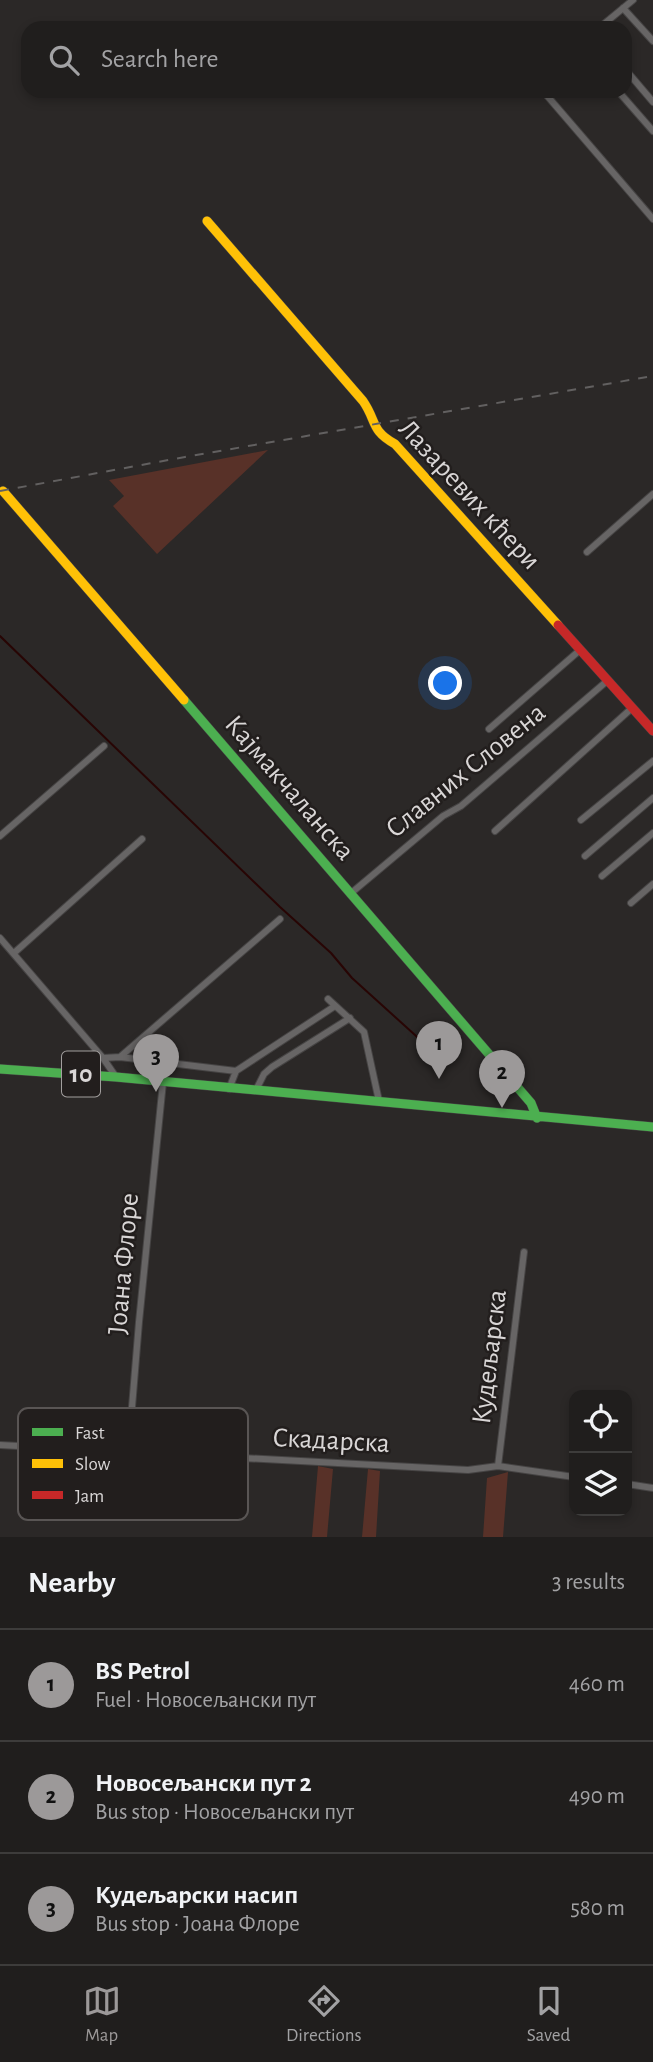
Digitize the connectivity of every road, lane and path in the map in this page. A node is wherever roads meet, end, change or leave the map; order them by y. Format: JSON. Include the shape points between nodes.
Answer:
{"nodes":[{"id":1,"x":633,"y":0,"type":"edge"},
{"id":2,"x":623,"y":8,"type":"junction"},
{"id":3,"x":607,"y":21,"type":"edge"},
{"id":4,"x":653,"y":41,"type":"edge"},
{"id":5,"x":632,"y":77,"type":"edge"},
{"id":6,"x":549,"y":98,"type":"edge"},
{"id":7,"x":624,"y":98,"type":"edge"},
{"id":8,"x":653,"y":102,"type":"edge"},
{"id":9,"x":653,"y":131,"type":"edge"},
{"id":10,"x":653,"y":219,"type":"edge"},
{"id":11,"x":206,"y":221,"type":"dead end"},
{"id":12,"x":3,"y":491,"type":"dead end"},
{"id":13,"x":653,"y":494,"type":"edge"},
{"id":14,"x":587,"y":552,"type":"dead end"},
{"id":15,"x":580,"y":650,"type":"junction"},
{"id":16,"x":607,"y":681,"type":"junction"},
{"id":17,"x":632,"y":708,"type":"junction"},
{"id":18,"x":489,"y":729,"type":"dead end"},
{"id":19,"x":653,"y":731,"type":"edge"},
{"id":20,"x":104,"y":746,"type":"dead end"},
{"id":21,"x":653,"y":761,"type":"edge"},
{"id":22,"x":653,"y":798,"type":"edge"},
{"id":23,"x":581,"y":820,"type":"dead end"},
{"id":24,"x":495,"y":831,"type":"dead end"},
{"id":25,"x":653,"y":833,"type":"edge"},
{"id":26,"x":0,"y":836,"type":"edge"},
{"id":27,"x":142,"y":839,"type":"dead end"},
{"id":28,"x":585,"y":856,"type":"dead end"},
{"id":29,"x":602,"y":876,"type":"dead end"},
{"id":30,"x":653,"y":884,"type":"edge"},
{"id":31,"x":351,"y":894,"type":"junction"},
{"id":32,"x":631,"y":903,"type":"dead end"},
{"id":33,"x":280,"y":919,"type":"dead end"},
{"id":34,"x":0,"y":938,"type":"edge"},
{"id":35,"x":14,"y":953,"type":"junction"},
{"id":36,"x":328,"y":999,"type":"dead end"},
{"id":37,"x":335,"y":1006,"type":"junction"},
{"id":38,"x":349,"y":1018,"type":"junction"},
{"id":39,"x":120,"y":1057,"type":"junction"},
{"id":40,"x":103,"y":1058,"type":"junction"},
{"id":41,"x":0,"y":1069,"type":"edge"},
{"id":42,"x":236,"y":1071,"type":"junction"},
{"id":43,"x":116,"y":1077,"type":"junction"},
{"id":44,"x":163,"y":1082,"type":"junction"},
{"id":45,"x":229,"y":1089,"type":"junction"},
{"id":46,"x":256,"y":1091,"type":"junction"},
{"id":47,"x":379,"y":1101,"type":"junction"},
{"id":48,"x":537,"y":1118,"type":"junction"},
{"id":49,"x":653,"y":1127,"type":"edge"},
{"id":50,"x":524,"y":1252,"type":"dead end"},
{"id":51,"x":132,"y":1408,"type":"edge"},
{"id":52,"x":0,"y":1445,"type":"edge"},
{"id":53,"x":18,"y":1446,"type":"edge"},
{"id":54,"x":248,"y":1457,"type":"edge"},
{"id":55,"x":498,"y":1466,"type":"junction"},
{"id":56,"x":569,"y":1476,"type":"edge"},
{"id":57,"x":632,"y":1485,"type":"edge"},
{"id":58,"x":653,"y":1488,"type":"edge"}],
"edges":[{"from":1,"to":2,"type":"street"},
{"from":2,"to":3,"type":"street"},
{"from":2,"to":4,"type":"street"},
{"from":5,"to":8,"type":"street"},
{"from":6,"to":10,"type":"street"},
{"from":7,"to":9,"type":"street"},
{"from":11,"to":15,"type":"street","name":"Лазаревих кћери","via":[[363,401],[382,437],[403,452]]},
{"from":12,"to":31,"type":"street","name":"Кајмакчаланска"},
{"from":13,"to":14,"type":"street"},
{"from":15,"to":16,"type":"street","name":"Лазаревих кћери"},
{"from":15,"to":18,"type":"street"},
{"from":16,"to":17,"type":"street","name":"Лазаревих кћери"},
{"from":16,"to":31,"type":"street","name":"Славних Словена"},
{"from":17,"to":19,"type":"street","name":"Лазаревих кћери"},
{"from":17,"to":24,"type":"street"},
{"from":20,"to":26,"type":"street"},
{"from":21,"to":23,"type":"street"},
{"from":22,"to":28,"type":"street"},
{"from":25,"to":29,"type":"street"},
{"from":27,"to":35,"type":"street"},
{"from":30,"to":32,"type":"street"},
{"from":31,"to":48,"type":"street","name":"Кајмакчаланска","via":[[531,1103]]},
{"from":33,"to":39,"type":"street"},
{"from":34,"to":35,"type":"street"},
{"from":35,"to":40,"type":"street"},
{"from":36,"to":37,"type":"street"},
{"from":37,"to":38,"type":"street"},
{"from":37,"to":42,"type":"street"},
{"from":38,"to":46,"type":"street","via":[[272,1067]]},
{"from":38,"to":47,"type":"street","via":[[365,1034]]},
{"from":39,"to":40,"type":"street"},
{"from":39,"to":42,"type":"street"},
{"from":40,"to":43,"type":"street"},
{"from":41,"to":43,"type":"street","number":"10"},
{"from":42,"to":45,"type":"street"},
{"from":43,"to":44,"type":"street","number":"10"},
{"from":44,"to":45,"type":"street","number":"10"},
{"from":44,"to":51,"type":"street","name":"Јоана Флоре"},
{"from":45,"to":46,"type":"street","number":"10"},
{"from":46,"to":47,"type":"street","number":"10"},
{"from":47,"to":48,"type":"street","number":"10"},
{"from":48,"to":49,"type":"street","number":"10"},
{"from":50,"to":55,"type":"street","name":"Кудељарска"},
{"from":52,"to":53,"type":"street","name":"Скадарска"},
{"from":54,"to":55,"type":"street","name":"Скадарска","via":[[459,1469]]},
{"from":55,"to":56,"type":"street","name":"Скадарска"},
{"from":57,"to":58,"type":"street"}]}
